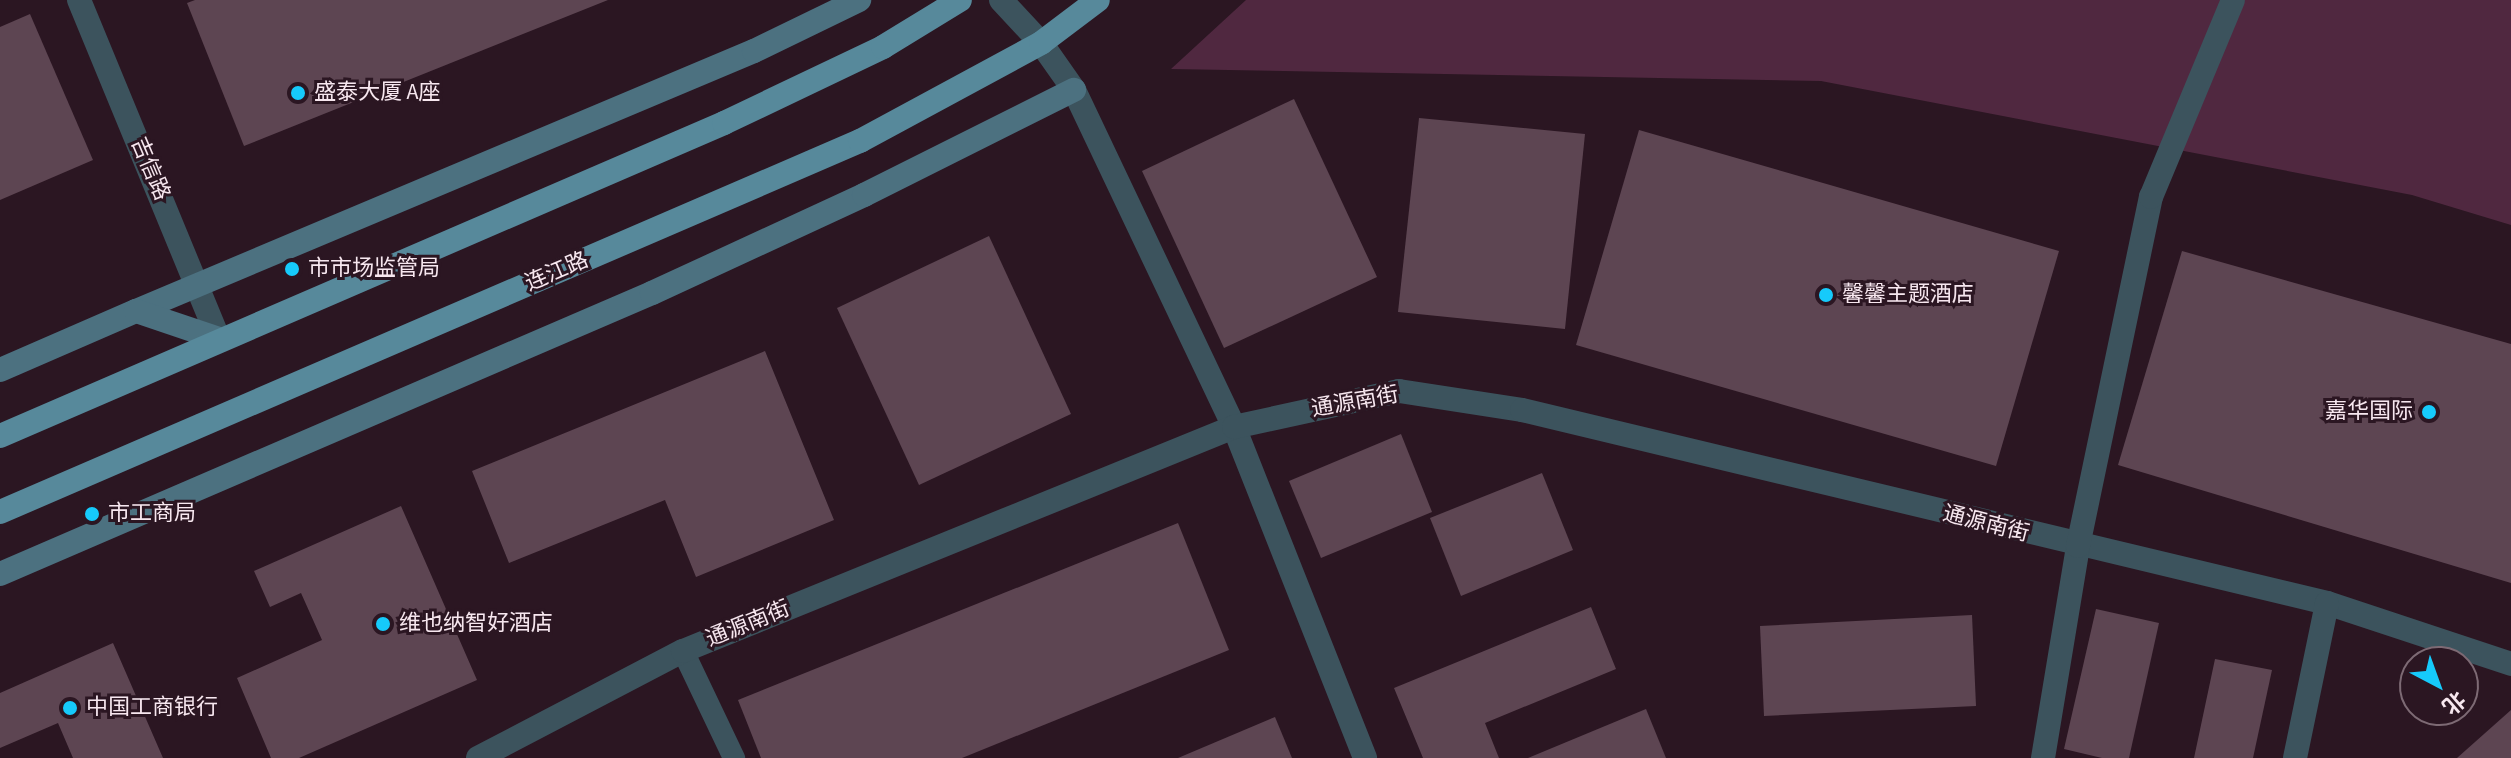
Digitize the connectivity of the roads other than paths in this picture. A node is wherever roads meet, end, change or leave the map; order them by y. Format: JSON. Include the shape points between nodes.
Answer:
{"nodes":[{"id":1,"x":79,"y":0,"type":"edge"},
{"id":2,"x":859,"y":0,"type":"edge"},
{"id":3,"x":960,"y":0,"type":"edge"},
{"id":4,"x":1001,"y":0,"type":"edge"},
{"id":5,"x":1098,"y":0,"type":"edge"},
{"id":6,"x":2233,"y":0,"type":"edge"},
{"id":7,"x":1041,"y":43,"type":"junction"},
{"id":8,"x":1074,"y":90,"type":"junction"},
{"id":9,"x":199,"y":286,"type":"junction"},
{"id":10,"x":136,"y":311,"type":"junction"},
{"id":11,"x":219,"y":339,"type":"junction"},
{"id":12,"x":0,"y":370,"type":"edge"},
{"id":13,"x":1234,"y":427,"type":"junction"},
{"id":14,"x":0,"y":436,"type":"edge"},
{"id":15,"x":0,"y":512,"type":"edge"},
{"id":16,"x":2078,"y":546,"type":"junction"},
{"id":17,"x":0,"y":574,"type":"edge"},
{"id":18,"x":2327,"y":603,"type":"junction"},
{"id":19,"x":683,"y":651,"type":"junction"},
{"id":20,"x":2511,"y":664,"type":"edge"},
{"id":21,"x":478,"y":758,"type":"edge"},
{"id":22,"x":734,"y":758,"type":"edge"},
{"id":23,"x":1365,"y":758,"type":"edge"},
{"id":24,"x":2043,"y":758,"type":"edge"},
{"id":25,"x":2295,"y":758,"type":"edge"}],
"edges":[{"from":1,"to":9,"type":"street","name":"吉信路"},
{"from":2,"to":9,"type":"main road","via":[[754,51]]},
{"from":3,"to":11,"type":"main road","via":[[883,47],[724,123]]},
{"from":4,"to":7,"type":"street"},
{"from":5,"to":7,"type":"main road","name":"连江路"},
{"from":6,"to":16,"type":"street","via":[[2151,197]]},
{"from":7,"to":8,"type":"street"},
{"from":7,"to":15,"type":"main road","name":"连江路","via":[[860,141]]},
{"from":8,"to":13,"type":"street"},
{"from":8,"to":17,"type":"main road","via":[[652,293]]},
{"from":9,"to":10,"type":"main road"},
{"from":9,"to":11,"type":"street","name":"吉信路"},
{"from":10,"to":11,"type":"main road"},
{"from":10,"to":12,"type":"main road"},
{"from":11,"to":14,"type":"main road"},
{"from":13,"to":16,"type":"street","name":"通源南街","via":[[1399,391],[1522,410]]},
{"from":13,"to":19,"type":"street","name":"通源南街"},
{"from":13,"to":23,"type":"street"},
{"from":16,"to":18,"type":"street","name":"通源南街"},
{"from":16,"to":24,"type":"street"},
{"from":18,"to":20,"type":"street","name":"通源南街"},
{"from":18,"to":25,"type":"street"},
{"from":19,"to":21,"type":"street","name":"通源南街"},
{"from":19,"to":22,"type":"lane"}]}
